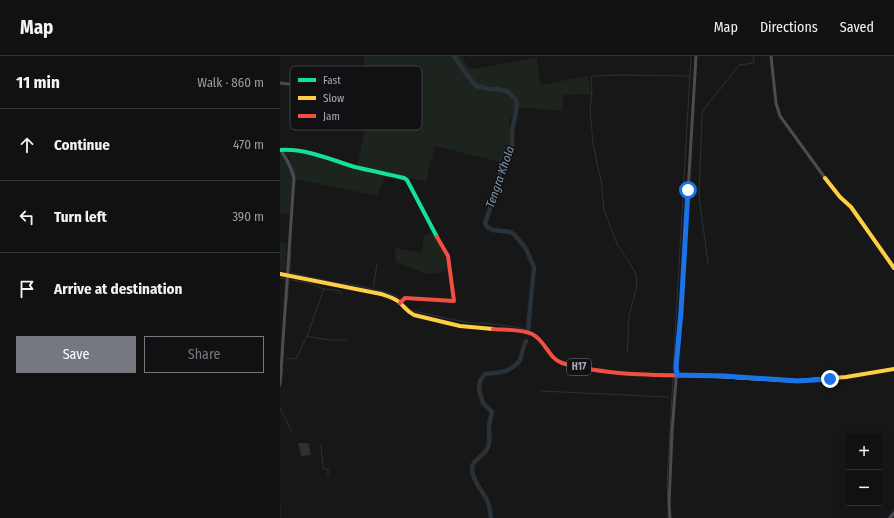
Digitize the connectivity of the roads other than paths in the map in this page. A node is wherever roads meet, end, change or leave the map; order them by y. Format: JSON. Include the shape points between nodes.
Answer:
{"nodes":[{"id":1,"x":696,"y":56,"type":"edge"},
{"id":2,"x":771,"y":56,"type":"edge"},
{"id":3,"x":280,"y":83,"type":"edge"},
{"id":4,"x":290,"y":84,"type":"edge"},
{"id":5,"x":280,"y":150,"type":"edge"},
{"id":6,"x":825,"y":178,"type":"joint"},
{"id":7,"x":894,"y":268,"type":"edge"},
{"id":8,"x":280,"y":274,"type":"edge"},
{"id":9,"x":287,"y":275,"type":"junction"},
{"id":10,"x":400,"y":303,"type":"junction"},
{"id":11,"x":894,"y":369,"type":"edge"},
{"id":12,"x":677,"y":375,"type":"junction"},
{"id":13,"x":280,"y":384,"type":"edge"},
{"id":14,"x":894,"y":513,"type":"edge"},
{"id":15,"x":670,"y":518,"type":"edge"},
{"id":16,"x":890,"y":518,"type":"edge"}],
"edges":[{"from":1,"to":12,"type":"street"},
{"from":2,"to":6,"type":"street","via":[[776,103],[780,116]]},
{"from":3,"to":4,"type":"street"},
{"from":5,"to":9,"type":"street","via":[[290,165],[294,178]]},
{"from":5,"to":10,"type":"main road","via":[[304,153],[407,180],[448,256],[454,301],[405,298]]},
{"from":6,"to":7,"type":"main road","via":[[851,207]]},
{"from":8,"to":9,"type":"main road","number":"H17"},
{"from":9,"to":10,"type":"main road","number":"H17","via":[[380,294]]},
{"from":9,"to":13,"type":"street"},
{"from":10,"to":12,"type":"main road","number":"H17","via":[[408,312],[422,318],[460,326],[532,334],[541,341],[555,360],[563,363],[601,371]]},
{"from":11,"to":12,"type":"main road","number":"H17","via":[[798,381]]},
{"from":12,"to":15,"type":"street"},
{"from":14,"to":16,"type":"street"}]}
